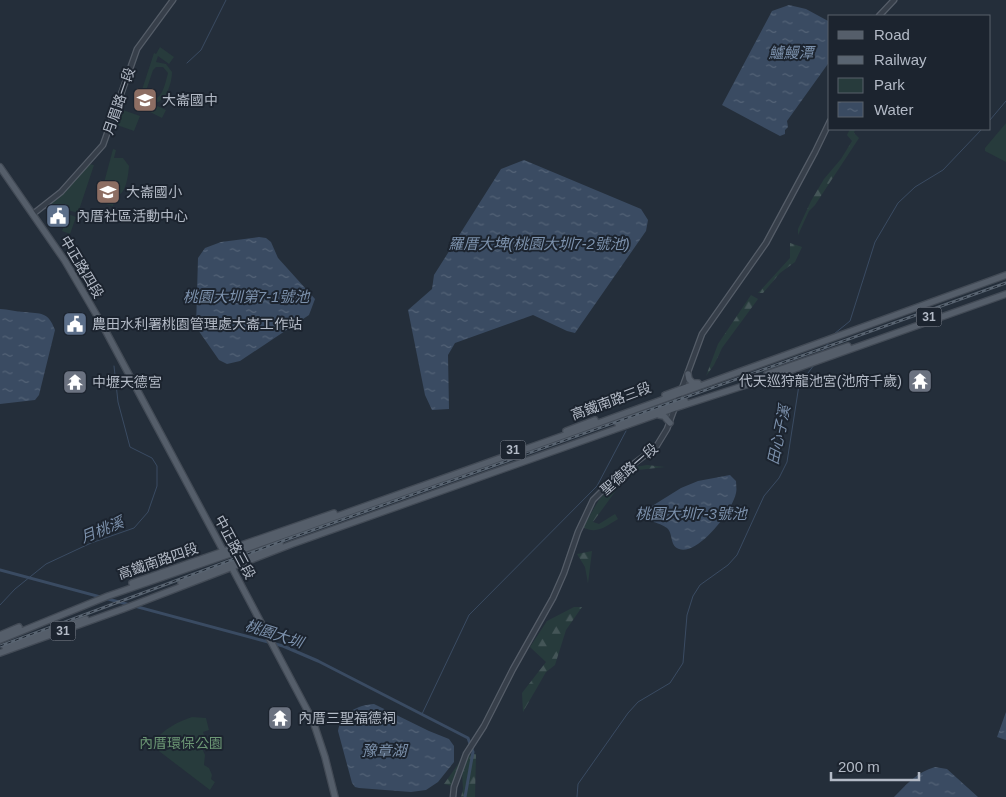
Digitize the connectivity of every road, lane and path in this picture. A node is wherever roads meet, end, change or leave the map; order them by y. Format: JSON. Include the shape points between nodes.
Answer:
{"nodes":[{"id":1,"x":173,"y":0,"type":"edge"},
{"id":2,"x":894,"y":0,"type":"edge"},
{"id":3,"x":880,"y":15,"type":"edge"},
{"id":4,"x":828,"y":125,"type":"edge"},
{"id":5,"x":0,"y":168,"type":"edge"},
{"id":6,"x":33,"y":214,"type":"junction"},
{"id":7,"x":1006,"y":271,"type":"edge"},
{"id":8,"x":1003,"y":276,"type":"edge"},
{"id":9,"x":980,"y":280,"type":"junction"},
{"id":10,"x":1006,"y":293,"type":"edge"},
{"id":11,"x":865,"y":323,"type":"junction"},
{"id":12,"x":853,"y":346,"type":"junction"},
{"id":13,"x":800,"y":347,"type":"junction"},
{"id":14,"x":791,"y":368,"type":"junction"},
{"id":15,"x":688,"y":374,"type":"junction"},
{"id":16,"x":698,"y":383,"type":"junction"},
{"id":17,"x":135,"y":384,"type":"joint"},
{"id":18,"x":684,"y":391,"type":"junction"},
{"id":19,"x":692,"y":399,"type":"junction"},
{"id":20,"x":661,"y":400,"type":"junction"},
{"id":21,"x":676,"y":406,"type":"junction"},
{"id":22,"x":667,"y":407,"type":"junction"},
{"id":23,"x":659,"y":415,"type":"junction"},
{"id":24,"x":670,"y":423,"type":"junction"},
{"id":25,"x":579,"y":430,"type":"junction"},
{"id":26,"x":562,"y":432,"type":"junction"},
{"id":27,"x":368,"y":501,"type":"junction"},
{"id":28,"x":358,"y":508,"type":"junction"},
{"id":29,"x":225,"y":554,"type":"junction"},
{"id":30,"x":230,"y":565,"type":"junction"},
{"id":31,"x":94,"y":599,"type":"junction"},
{"id":32,"x":128,"y":606,"type":"junction"},
{"id":33,"x":52,"y":618,"type":"junction"},
{"id":34,"x":38,"y":620,"type":"junction"},
{"id":35,"x":48,"y":632,"type":"junction"},
{"id":36,"x":0,"y":635,"type":"edge"},
{"id":37,"x":0,"y":640,"type":"edge"},
{"id":38,"x":34,"y":642,"type":"junction"},
{"id":39,"x":0,"y":649,"type":"edge"},
{"id":40,"x":0,"y":653,"type":"edge"},
{"id":41,"x":334,"y":797,"type":"edge"},
{"id":42,"x":453,"y":797,"type":"edge"}],
"edges":[{"from":1,"to":6,"type":"street","name":"月眉路一段","via":[[137,49],[102,148],[61,192]]},
{"from":2,"to":3,"type":"street"},
{"from":4,"to":15,"type":"street","name":"聖德路一段","via":[[766,243],[702,334]]},
{"from":5,"to":6,"type":"main road","name":"中正路四段"},
{"from":6,"to":17,"type":"main road","name":"中正路四段","via":[[65,261]]},
{"from":7,"to":9,"type":"main road","name":"高鐵南路三段","number":"31"},
{"from":8,"to":9,"type":"main road"},
{"from":8,"to":11,"type":"main road","name":"高鐵南路三段","number":"31"},
{"from":9,"to":11,"type":"main road","name":"高鐵南路三段","number":"31"},
{"from":10,"to":12,"type":"main road","name":"高鐵南路三段","number":"31"},
{"from":10,"to":12,"type":"main road","name":"高鐵南路三段","number":"31","via":[[992,295]]},
{"from":11,"to":13,"type":"main road","name":"高鐵南路三段","number":"31"},
{"from":12,"to":14,"type":"main road","name":"高鐵南路三段","number":"31"},
{"from":13,"to":16,"type":"main road","name":"高鐵南路三段","number":"31"},
{"from":13,"to":18,"type":"main road","name":"高鐵南路三段","number":"31"},
{"from":14,"to":19,"type":"main road","name":"高鐵南路三段","number":"31"},
{"from":14,"to":21,"type":"main road","name":"高鐵南路三段","number":"31"},
{"from":15,"to":16,"type":"main road","via":[[693,383]]},
{"from":15,"to":18,"type":"street","name":"聖德路一段"},
{"from":16,"to":18,"type":"main road","name":"高鐵南路三段","number":"31"},
{"from":17,"to":29,"type":"main road","name":"中正路三段"},
{"from":18,"to":19,"type":"main road"},
{"from":18,"to":20,"type":"main road","name":"高鐵南路三段","number":"31"},
{"from":18,"to":21,"type":"street","name":"聖德路一段"},
{"from":18,"to":26,"type":"main road","name":"高鐵南路三段","number":"31"},
{"from":19,"to":21,"type":"main road","name":"高鐵南路三段","number":"31"},
{"from":20,"to":22,"type":"main road","via":[[667,402]]},
{"from":20,"to":25,"type":"main road","name":"高鐵南路三段","number":"31"},
{"from":21,"to":22,"type":"main road","name":"高鐵南路三段","number":"31"},
{"from":21,"to":23,"type":"main road","name":"高鐵南路三段","number":"31"},
{"from":21,"to":24,"type":"street","name":"聖德路一段"},
{"from":22,"to":30,"type":"main road","name":"高鐵南路三段","number":"31","via":[[305,535]]},
{"from":23,"to":24,"type":"main road"},
{"from":23,"to":30,"type":"main road","name":"高鐵南路三段","number":"31"},
{"from":24,"to":42,"type":"street","name":"聖德路一段","via":[[660,443],[616,477],[593,500],[553,598],[466,754]]},
{"from":25,"to":26,"type":"main road"},
{"from":25,"to":28,"type":"main road","name":"高鐵南路三段","number":"31"},
{"from":26,"to":27,"type":"main road","name":"高鐵南路三段","number":"31"},
{"from":27,"to":28,"type":"main road"},
{"from":27,"to":29,"type":"main road","name":"高鐵南路三段","number":"31"},
{"from":28,"to":29,"type":"main road","name":"高鐵南路三段","number":"31"},
{"from":29,"to":30,"type":"main road","name":"中正路三段"},
{"from":29,"to":31,"type":"main road","name":"高鐵南路四段","number":"31"},
{"from":30,"to":32,"type":"main road","name":"高鐵南路四段","number":"31"},
{"from":30,"to":41,"type":"main road","name":"中正路三段","via":[[313,721]]},
{"from":31,"to":33,"type":"main road","number":"31"},
{"from":31,"to":34,"type":"main road","number":"31"},
{"from":32,"to":35,"type":"main road","name":"高鐵南路四段","number":"31"},
{"from":32,"to":38,"type":"main road","name":"高鐵南路四段","number":"31"},
{"from":33,"to":34,"type":"main road"},
{"from":33,"to":37,"type":"main road","number":"31"},
{"from":34,"to":36,"type":"main road","number":"31"},
{"from":35,"to":38,"type":"main road"},
{"from":35,"to":39,"type":"main road","name":"高鐵南路四段","number":"31"},
{"from":38,"to":40,"type":"main road","name":"高鐵南路四段","number":"31"}]}
